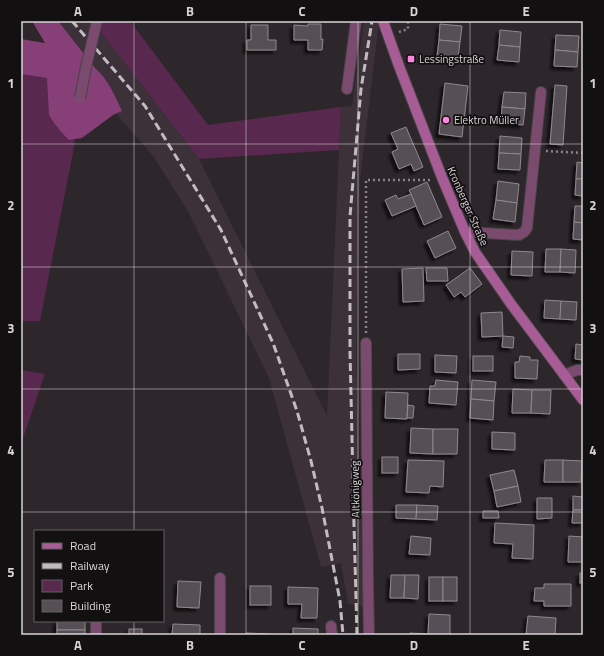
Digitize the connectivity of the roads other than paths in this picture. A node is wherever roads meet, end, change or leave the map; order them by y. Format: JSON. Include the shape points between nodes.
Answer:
{"nodes":[{"id":1,"x":97,"y":21,"type":"edge"},
{"id":2,"x":356,"y":21,"type":"edge"},
{"id":3,"x":383,"y":21,"type":"edge"},
{"id":4,"x":347,"y":89,"type":"dead end"},
{"id":5,"x":541,"y":92,"type":"dead end"},
{"id":6,"x":80,"y":98,"type":"dead end"},
{"id":7,"x":465,"y":232,"type":"junction"},
{"id":8,"x":366,"y":343,"type":"road end"},
{"id":9,"x":583,"y":370,"type":"edge"},
{"id":10,"x":564,"y":375,"type":"junction"},
{"id":11,"x":583,"y":400,"type":"edge"},
{"id":12,"x":220,"y":578,"type":"dead end"},
{"id":13,"x":96,"y":622,"type":"edge"},
{"id":14,"x":96,"y":635,"type":"edge"},
{"id":15,"x":220,"y":635,"type":"edge"},
{"id":16,"x":369,"y":635,"type":"edge"}],
"edges":[{"from":1,"to":6,"type":"street","bridge":true},
{"from":2,"to":4,"type":"street"},
{"from":3,"to":7,"type":"street","name":"Kronberger Straße"},
{"from":5,"to":7,"type":"street","via":[[527,228],[519,235]]},
{"from":7,"to":10,"type":"street","name":"Kronberger Straße","via":[[487,270]]},
{"from":8,"to":16,"type":"street","name":"Altkönigweg"},
{"from":9,"to":10,"type":"street"},
{"from":10,"to":11,"type":"street","name":"Kronberger Straße"},
{"from":12,"to":15,"type":"street"},
{"from":13,"to":14,"type":"street"}]}
